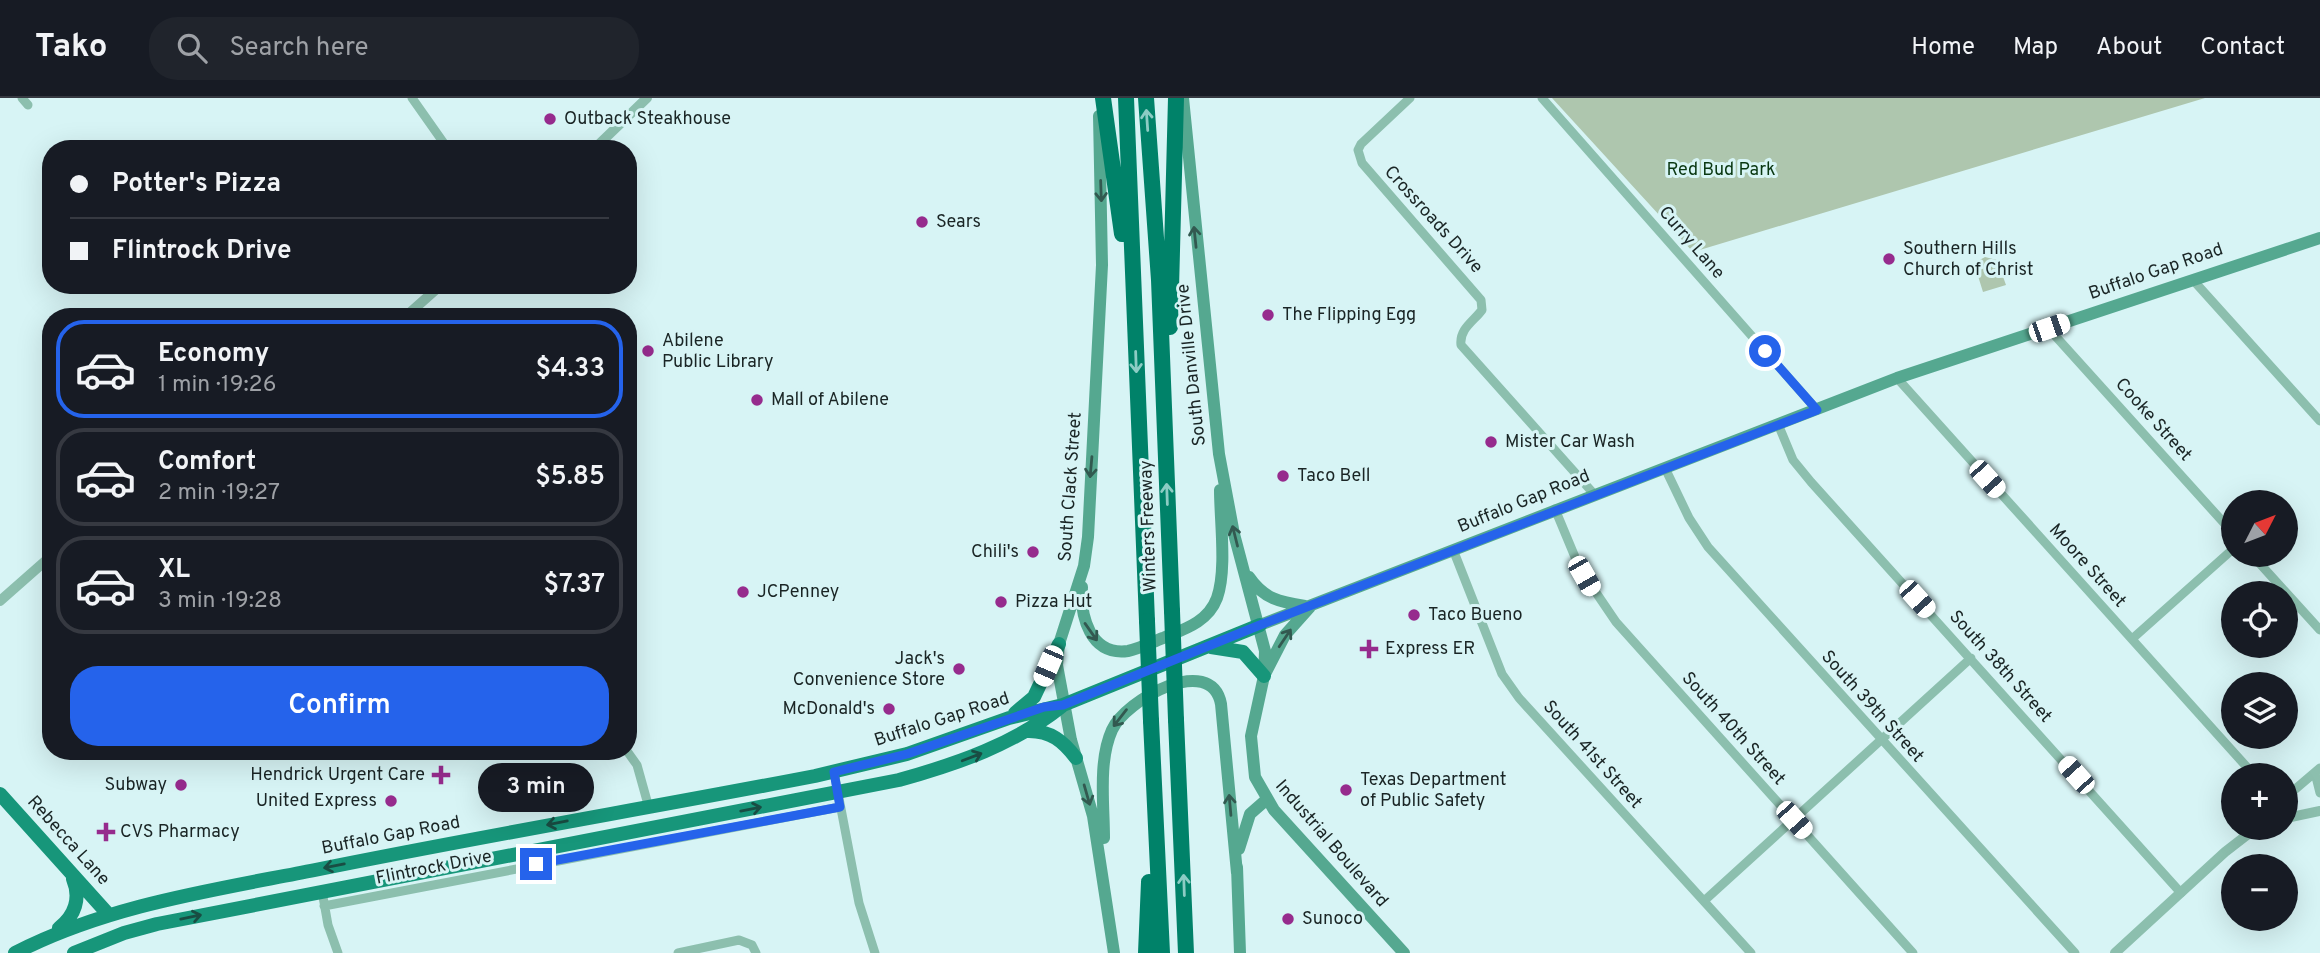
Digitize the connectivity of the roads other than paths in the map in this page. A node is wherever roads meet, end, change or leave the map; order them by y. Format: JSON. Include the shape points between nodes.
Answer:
{"nodes":[{"id":1,"x":412,"y":98,"type":"edge"},
{"id":2,"x":647,"y":98,"type":"edge"},
{"id":3,"x":1101,"y":98,"type":"edge"},
{"id":4,"x":1126,"y":98,"type":"edge"},
{"id":5,"x":1146,"y":98,"type":"edge"},
{"id":6,"x":1176,"y":98,"type":"edge"},
{"id":7,"x":1183,"y":98,"type":"edge"},
{"id":8,"x":1409,"y":98,"type":"edge"},
{"id":9,"x":1542,"y":98,"type":"edge"},
{"id":10,"x":442,"y":140,"type":"edge"},
{"id":11,"x":603,"y":140,"type":"edge"},
{"id":12,"x":2320,"y":238,"type":"edge"},
{"id":13,"x":2193,"y":280,"type":"junction"},
{"id":14,"x":430,"y":294,"type":"edge"},
{"id":15,"x":415,"y":308,"type":"edge"},
{"id":16,"x":1134,"y":322,"type":"junction"},
{"id":17,"x":2049,"y":328,"type":"junction"},
{"id":18,"x":1897,"y":378,"type":"junction"},
{"id":19,"x":1817,"y":410,"type":"junction"},
{"id":20,"x":2320,"y":421,"type":"edge"},
{"id":21,"x":1778,"y":424,"type":"junction"},
{"id":22,"x":1219,"y":454,"type":"junction"},
{"id":23,"x":1166,"y":463,"type":"junction"},
{"id":24,"x":1665,"y":468,"type":"junction"},
{"id":25,"x":1594,"y":494,"type":"junction"},
{"id":26,"x":1555,"y":509,"type":"junction"},
{"id":27,"x":2221,"y":520,"type":"edge"},
{"id":28,"x":1454,"y":552,"type":"junction"},
{"id":29,"x":2221,"y":560,"type":"edge"},
{"id":30,"x":42,"y":564,"type":"edge"},
{"id":31,"x":1084,"y":566,"type":"junction"},
{"id":32,"x":2263,"y":567,"type":"edge"},
{"id":33,"x":1244,"y":568,"type":"junction"},
{"id":34,"x":0,"y":601,"type":"edge"},
{"id":35,"x":1310,"y":606,"type":"junction"},
{"id":36,"x":1260,"y":625,"type":"junction"},
{"id":37,"x":2320,"y":630,"type":"edge"},
{"id":38,"x":2132,"y":639,"type":"junction"},
{"id":39,"x":1059,"y":644,"type":"junction"},
{"id":40,"x":1206,"y":647,"type":"junction"},
{"id":41,"x":1971,"y":658,"type":"junction"},
{"id":42,"x":1264,"y":676,"type":"junction"},
{"id":43,"x":1063,"y":705,"type":"junction"},
{"id":44,"x":1009,"y":718,"type":"junction"},
{"id":45,"x":1029,"y":731,"type":"junction"},
{"id":46,"x":1880,"y":740,"type":"junction"},
{"id":47,"x":1076,"y":758,"type":"junction"},
{"id":48,"x":634,"y":760,"type":"edge"},
{"id":49,"x":2243,"y":763,"type":"edge"},
{"id":50,"x":2317,"y":770,"type":"edge"},
{"id":51,"x":834,"y":772,"type":"junction"},
{"id":52,"x":1154,"y":775,"type":"junction"},
{"id":53,"x":2298,"y":787,"type":"edge"},
{"id":54,"x":2320,"y":793,"type":"edge"},
{"id":55,"x":0,"y":794,"type":"edge"},
{"id":56,"x":839,"y":800,"type":"junction"},
{"id":57,"x":1266,"y":800,"type":"junction"},
{"id":58,"x":649,"y":808,"type":"junction"},
{"id":59,"x":2320,"y":811,"type":"edge"},
{"id":60,"x":2298,"y":816,"type":"edge"},
{"id":61,"x":1794,"y":820,"type":"junction"},
{"id":62,"x":629,"y":833,"type":"junction"},
{"id":63,"x":2240,"y":840,"type":"edge"},
{"id":64,"x":1103,"y":864,"type":"junction"},
{"id":65,"x":69,"y":871,"type":"junction"},
{"id":66,"x":1237,"y":873,"type":"junction"},
{"id":67,"x":2181,"y":893,"type":"junction"},
{"id":68,"x":323,"y":899,"type":"junction"},
{"id":69,"x":1704,"y":901,"type":"junction"},
{"id":70,"x":108,"y":914,"type":"junction"},
{"id":71,"x":52,"y":934,"type":"junction"},
{"id":72,"x":15,"y":953,"type":"edge"},
{"id":73,"x":76,"y":953,"type":"edge"},
{"id":74,"x":338,"y":953,"type":"edge"},
{"id":75,"x":678,"y":953,"type":"edge"},
{"id":76,"x":755,"y":953,"type":"edge"},
{"id":77,"x":876,"y":953,"type":"edge"},
{"id":78,"x":1114,"y":953,"type":"edge"},
{"id":79,"x":1146,"y":953,"type":"edge"},
{"id":80,"x":1161,"y":953,"type":"edge"},
{"id":81,"x":1186,"y":953,"type":"edge"},
{"id":82,"x":1240,"y":953,"type":"edge"},
{"id":83,"x":1404,"y":953,"type":"edge"},
{"id":84,"x":1751,"y":953,"type":"edge"},
{"id":85,"x":1913,"y":953,"type":"edge"},
{"id":86,"x":2075,"y":953,"type":"edge"},
{"id":87,"x":2115,"y":953,"type":"edge"}],
"edges":[{"from":1,"to":10,"type":"street"},
{"from":2,"to":11,"type":"street"},
{"from":3,"to":16,"type":"highway"},
{"from":3,"to":31,"type":"main road","name":"South Clack Street","one_way":true,"via":[[1102,265]]},
{"from":4,"to":16,"type":"highway","name":"Winters Freeway"},
{"from":23,"to":5,"type":"highway","name":"Winters Freeway","one_way":true},
{"from":6,"to":23,"type":"highway"},
{"from":22,"to":7,"type":"main road","name":"South Danville Drive","one_way":true},
{"from":8,"to":25,"type":"street","name":"Crossroads Drive","via":[[1361,144],[1357,150],[1362,163],[1481,300],[1482,310],[1466,327],[1461,345]]},
{"from":9,"to":19,"type":"street","name":"Curry Lane"},
{"from":12,"to":13,"type":"main road","name":"Buffalo Gap Road"},
{"from":13,"to":17,"type":"main road","name":"Buffalo Gap Road"},
{"from":13,"to":20,"type":"street"},
{"from":14,"to":15,"type":"street"},
{"from":16,"to":52,"type":"highway","name":"Winters Freeway","one_way":true,"bridge":true},
{"from":17,"to":18,"type":"main road","name":"Buffalo Gap Road"},
{"from":17,"to":27,"type":"street","name":"Cooke Street"},
{"from":18,"to":19,"type":"main road","name":"Buffalo Gap Road"},
{"from":18,"to":38,"type":"street","name":"Moore Street"},
{"from":19,"to":21,"type":"main road","name":"Buffalo Gap Road"},
{"from":21,"to":24,"type":"main road","name":"Buffalo Gap Road"},
{"from":21,"to":41,"type":"street","name":"South 38th Street","via":[[1793,460]]},
{"from":31,"to":22,"type":"main road","one_way":true,"via":[[1086,626],[1102,645],[1114,651],[1130,650],[1200,622],[1212,608],[1219,588]]},
{"from":33,"to":22,"type":"main road","name":"South Danville Drive","one_way":true},
{"from":81,"to":23,"type":"highway","name":"Winters Freeway","one_way":true,"bridge":true},
{"from":24,"to":25,"type":"main road","name":"Buffalo Gap Road"},
{"from":24,"to":46,"type":"street","name":"South 39th Street","via":[[1707,547]]},
{"from":25,"to":26,"type":"main road","name":"Buffalo Gap Road"},
{"from":26,"to":28,"type":"main road","name":"Buffalo Gap Road"},
{"from":26,"to":61,"type":"street","name":"South 40th Street","via":[[1594,594]]},
{"from":28,"to":35,"type":"main road","name":"Buffalo Gap Road"},
{"from":28,"to":69,"type":"street","name":"South 41st Street","via":[[1502,674],[1518,698]]},
{"from":29,"to":38,"type":"street"},
{"from":30,"to":34,"type":"street"},
{"from":31,"to":39,"type":"main road","name":"South Clack Street"},
{"from":32,"to":37,"type":"street"},
{"from":33,"to":35,"type":"main road","via":[[1256,588],[1269,597]]},
{"from":33,"to":36,"type":"main road","name":"South Danville Drive"},
{"from":35,"to":36,"type":"main road","name":"Buffalo Gap Road"},
{"from":42,"to":35,"type":"main road","one_way":true,"via":[[1285,635]]},
{"from":36,"to":40,"type":"main road","name":"Buffalo Gap Road"},
{"from":36,"to":42,"type":"main road","name":"Industrial Boulevard"},
{"from":38,"to":49,"type":"street","name":"Moore Street"},
{"from":39,"to":43,"type":"main road","name":"South Clack Street","via":[[1056,664]]},
{"from":39,"to":44,"type":"main road","via":[[1034,697]]},
{"from":40,"to":42,"type":"main road","via":[[1243,652]]},
{"from":40,"to":43,"type":"main road","name":"Buffalo Gap Road"},
{"from":41,"to":46,"type":"street"},
{"from":41,"to":67,"type":"street","name":"South 38th Street"},
{"from":42,"to":57,"type":"main road","name":"Industrial Boulevard","via":[[1250,747],[1255,777]]},
{"from":43,"to":44,"type":"main road","name":"Buffalo Gap Road"},
{"from":43,"to":45,"type":"main road","name":"Buffalo Gap Road"},
{"from":43,"to":47,"type":"main road","name":"South Clack Street"},
{"from":44,"to":51,"type":"main road","name":"Buffalo Gap Road","via":[[907,754]]},
{"from":45,"to":47,"type":"main road","via":[[1057,738]]},
{"from":56,"to":45,"type":"main road","name":"Buffalo Gap Road","one_way":true,"via":[[979,755]]},
{"from":46,"to":61,"type":"street"},
{"from":46,"to":86,"type":"street","name":"South 39th Street"},
{"from":47,"to":64,"type":"main road","name":"South Clack Street","one_way":true},
{"from":48,"to":58,"type":"street"},
{"from":50,"to":53,"type":"street"},
{"from":50,"to":54,"type":"street"},
{"from":51,"to":56,"type":"street"},
{"from":51,"to":58,"type":"main road","name":"Buffalo Gap Road"},
{"from":52,"to":79,"type":"highway"},
{"from":52,"to":80,"type":"highway","name":"Winters Freeway"},
{"from":55,"to":65,"type":"main road","name":"Rebecca Lane"},
{"from":62,"to":56,"type":"main road","name":"Buffalo Gap Road","one_way":true},
{"from":56,"to":68,"type":"street","name":"Flintrock Drive"},
{"from":56,"to":77,"type":"street","via":[[859,903]]},
{"from":57,"to":66,"type":"main road","via":[[1245,823]]},
{"from":57,"to":83,"type":"main road","name":"Industrial Boulevard"},
{"from":58,"to":62,"type":"main road","via":[[644,823]]},
{"from":58,"to":70,"type":"main road","name":"Buffalo Gap Road","one_way":true,"via":[[379,857]]},
{"from":59,"to":60,"type":"street"},
{"from":61,"to":69,"type":"street"},
{"from":61,"to":85,"type":"street","name":"South 40th Street"},
{"from":62,"to":68,"type":"main road","name":"Buffalo Gap Road"},
{"from":63,"to":67,"type":"street"},
{"from":66,"to":64,"type":"main road","one_way":true,"via":[[1221,704],[1216,689],[1199,679],[1137,702],[1113,727],[1105,765]]},
{"from":64,"to":78,"type":"main road","name":"South Clack Street"},
{"from":65,"to":70,"type":"main road","name":"Rebecca Lane"},
{"from":65,"to":71,"type":"main road","via":[[77,902],[70,918]]},
{"from":66,"to":82,"type":"main road"},
{"from":67,"to":87,"type":"street"},
{"from":73,"to":68,"type":"main road","name":"Buffalo Gap Road","one_way":true,"via":[[157,924]]},
{"from":68,"to":74,"type":"street"},
{"from":69,"to":84,"type":"street","name":"South 41st Street"},
{"from":70,"to":71,"type":"main road","name":"Buffalo Gap Road"},
{"from":71,"to":72,"type":"main road","name":"Buffalo Gap Road"},
{"from":75,"to":76,"type":"street","via":[[739,940],[752,945]]}]}
